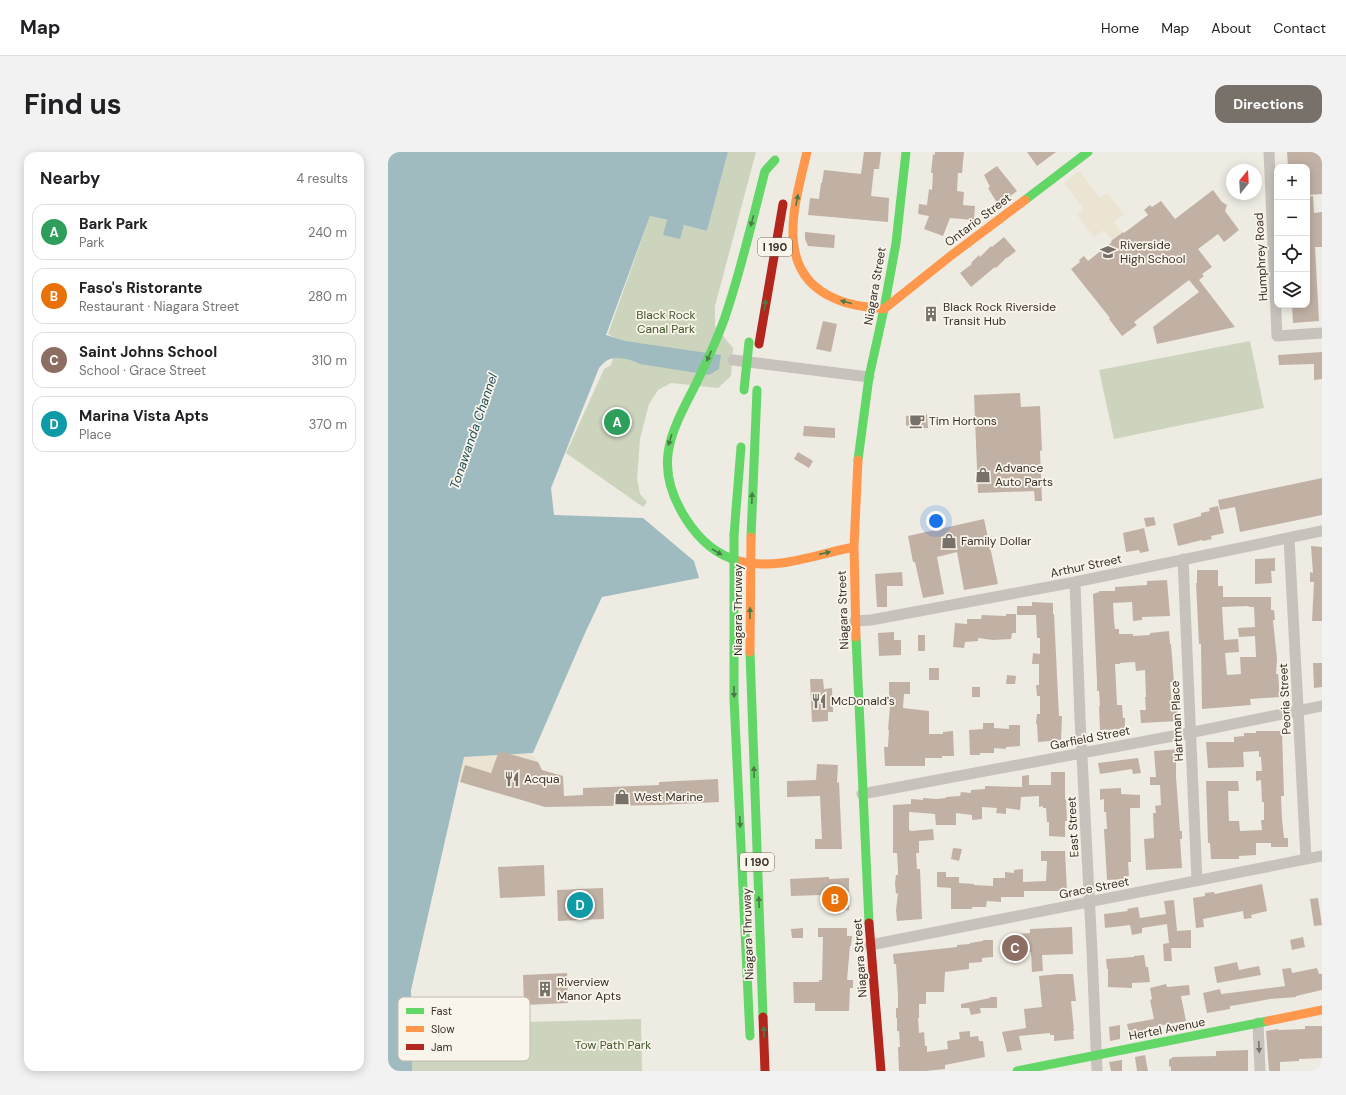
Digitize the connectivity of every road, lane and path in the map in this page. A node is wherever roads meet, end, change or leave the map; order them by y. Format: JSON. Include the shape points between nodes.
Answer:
{"nodes":[{"id":1,"x":807,"y":152,"type":"edge"},
{"id":2,"x":906,"y":152,"type":"edge"},
{"id":3,"x":1088,"y":152,"type":"edge"},
{"id":4,"x":1269,"y":152,"type":"edge"},
{"id":5,"x":776,"y":156,"type":"edge"},
{"id":6,"x":773,"y":174,"type":"dead end"},
{"id":7,"x":785,"y":195,"type":"dead end"},
{"id":8,"x":884,"y":309,"type":"junction"},
{"id":9,"x":1322,"y":333,"type":"edge"},
{"id":10,"x":749,"y":338,"type":"dead end"},
{"id":11,"x":733,"y":360,"type":"dead end"},
{"id":12,"x":869,"y":377,"type":"junction"},
{"id":13,"x":744,"y":394,"type":"dead end"},
{"id":14,"x":741,"y":435,"type":"dead end"},
{"id":15,"x":1322,"y":531,"type":"edge"},
{"id":16,"x":1289,"y":538,"type":"junction"},
{"id":17,"x":854,"y":547,"type":"junction"},
{"id":18,"x":1183,"y":559,"type":"junction"},
{"id":19,"x":1075,"y":582,"type":"junction"},
{"id":20,"x":855,"y":621,"type":"junction"},
{"id":21,"x":1322,"y":706,"type":"edge"},
{"id":22,"x":1298,"y":710,"type":"junction"},
{"id":23,"x":1191,"y":732,"type":"junction"},
{"id":24,"x":1082,"y":753,"type":"junction"},
{"id":25,"x":862,"y":794,"type":"junction"},
{"id":26,"x":1322,"y":856,"type":"edge"},
{"id":27,"x":1306,"y":859,"type":"junction"},
{"id":28,"x":1197,"y":881,"type":"junction"},
{"id":29,"x":1089,"y":902,"type":"junction"},
{"id":30,"x":870,"y":945,"type":"junction"},
{"id":31,"x":1322,"y":1010,"type":"edge"},
{"id":32,"x":1258,"y":1023,"type":"junction"},
{"id":33,"x":750,"y":1047,"type":"dead end"},
{"id":34,"x":1096,"y":1056,"type":"junction"},
{"id":35,"x":765,"y":1071,"type":"edge"},
{"id":36,"x":881,"y":1071,"type":"edge"},
{"id":37,"x":1017,"y":1071,"type":"edge"},
{"id":38,"x":1097,"y":1071,"type":"edge"},
{"id":39,"x":1260,"y":1071,"type":"edge"}],
"edges":[{"from":8,"to":1,"type":"main road","one_way":true,"via":[[831,298],[819,291],[798,267],[793,248],[793,224]]},
{"from":2,"to":8,"type":"main road","name":"Niagara Street","via":[[899,222]]},
{"from":3,"to":8,"type":"main road","name":"Ontario Street"},
{"from":4,"to":9,"type":"street","name":"Humphrey Road","via":[[1278,336]]},
{"from":5,"to":6,"type":"main road"},
{"from":5,"to":17,"type":"main road","one_way":true,"via":[[765,171],[724,320],[676,421],[666,458],[667,476],[673,496],[696,534],[707,545],[728,558],[765,565],[791,562]]},
{"from":35,"to":7,"type":"main road","name":"Niagara Thruway","number":"I 190","one_way":true,"bridge":true,"via":[[750,652],[751,537],[759,344]]},
{"from":8,"to":12,"type":"main road","name":"Niagara Street"},
{"from":10,"to":13,"type":"main road","bridge":true},
{"from":11,"to":12,"type":"street"},
{"from":12,"to":17,"type":"main road","name":"Niagara Street","via":[[858,462]]},
{"from":14,"to":33,"type":"main road","name":"Niagara Thruway","number":"I 190","one_way":true,"bridge":true,"via":[[734,535],[734,699]]},
{"from":15,"to":16,"type":"street","name":"Arthur Street"},
{"from":16,"to":18,"type":"street","name":"Arthur Street"},
{"from":16,"to":22,"type":"street","name":"Peoria Street"},
{"from":17,"to":20,"type":"main road","name":"Niagara Street"},
{"from":18,"to":19,"type":"street","name":"Arthur Street"},
{"from":18,"to":23,"type":"street","name":"Hartman Place"},
{"from":19,"to":20,"type":"street","name":"Arthur Street"},
{"from":19,"to":24,"type":"street","name":"East Street"},
{"from":20,"to":25,"type":"main road","name":"Niagara Street"},
{"from":21,"to":22,"type":"street","name":"Garfield Street"},
{"from":22,"to":23,"type":"street","name":"Garfield Street"},
{"from":22,"to":27,"type":"street","name":"Peoria Street"},
{"from":23,"to":24,"type":"street","name":"Garfield Street"},
{"from":23,"to":28,"type":"street","name":"Hartman Place"},
{"from":24,"to":25,"type":"street","name":"Garfield Street"},
{"from":24,"to":29,"type":"street","name":"East Street"},
{"from":25,"to":30,"type":"main road","name":"Niagara Street"},
{"from":26,"to":27,"type":"street","name":"Grace Street"},
{"from":27,"to":28,"type":"street","name":"Grace Street"},
{"from":28,"to":29,"type":"street","name":"Grace Street"},
{"from":29,"to":30,"type":"street","name":"Grace Street"},
{"from":29,"to":34,"type":"street","name":"East Street"},
{"from":30,"to":36,"type":"main road","name":"Niagara Street"},
{"from":31,"to":32,"type":"main road","name":"Hertel Avenue"},
{"from":32,"to":34,"type":"main road","name":"Hertel Avenue"},
{"from":32,"to":39,"type":"street","one_way":true},
{"from":34,"to":37,"type":"main road","name":"Hertel Avenue"},
{"from":34,"to":38,"type":"street","name":"East Street"}]}
